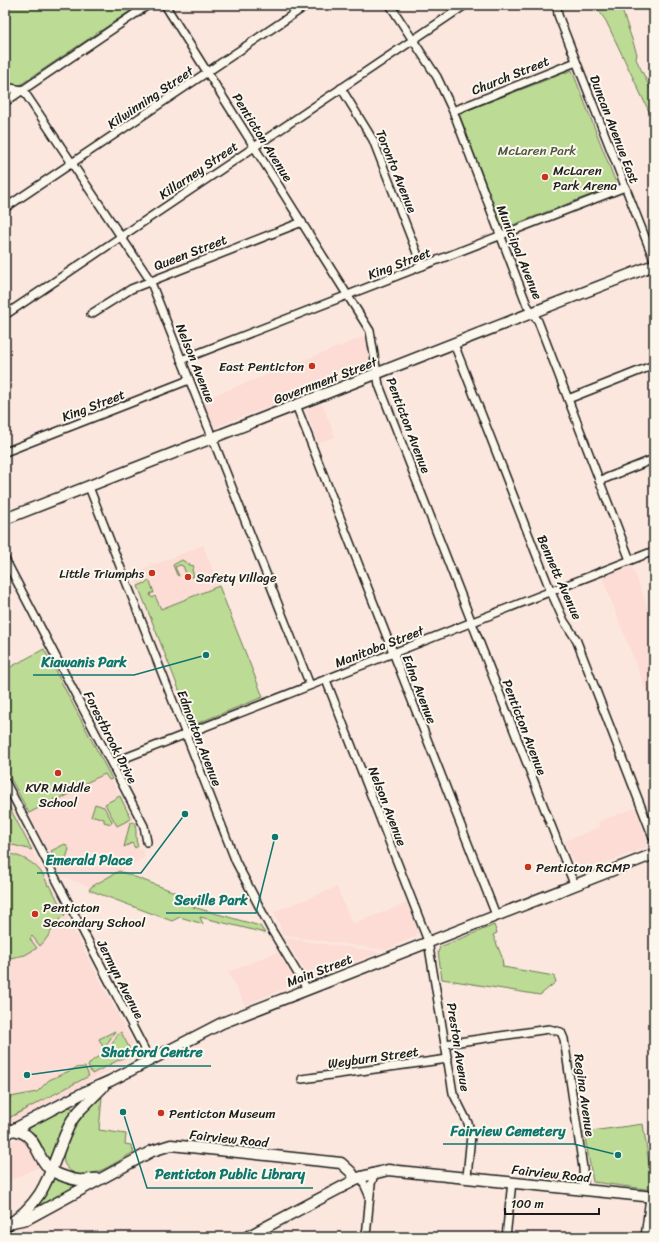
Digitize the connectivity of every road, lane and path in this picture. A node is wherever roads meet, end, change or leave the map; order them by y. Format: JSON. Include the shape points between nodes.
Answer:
{"nodes":[{"id":1,"x":148,"y":5,"type":"edge"},
{"id":2,"x":165,"y":5,"type":"edge"},
{"id":3,"x":307,"y":5,"type":"edge"},
{"id":4,"x":390,"y":5,"type":"edge"},
{"id":5,"x":465,"y":5,"type":"edge"},
{"id":6,"x":553,"y":5,"type":"edge"},
{"id":7,"x":557,"y":5,"type":"edge"},
{"id":8,"x":558,"y":15,"type":"junction"},
{"id":9,"x":413,"y":39,"type":"junction"},
{"id":10,"x":576,"y":62,"type":"junction"},
{"id":11,"x":208,"y":72,"type":"junction"},
{"id":12,"x":5,"y":85,"type":"edge"},
{"id":13,"x":341,"y":88,"type":"junction"},
{"id":14,"x":23,"y":90,"type":"junction"},
{"id":15,"x":5,"y":102,"type":"edge"},
{"id":16,"x":453,"y":111,"type":"junction"},
{"id":17,"x":254,"y":146,"type":"junction"},
{"id":18,"x":72,"y":163,"type":"junction"},
{"id":19,"x":625,"y":187,"type":"junction"},
{"id":20,"x":5,"y":208,"type":"edge"},
{"id":21,"x":302,"y":222,"type":"junction"},
{"id":22,"x":501,"y":236,"type":"junction"},
{"id":23,"x":121,"y":237,"type":"junction"},
{"id":24,"x":654,"y":260,"type":"edge"},
{"id":25,"x":654,"y":265,"type":"edge"},
{"id":26,"x":422,"y":266,"type":"junction"},
{"id":27,"x":150,"y":280,"type":"junction"},
{"id":28,"x":348,"y":295,"type":"junction"},
{"id":29,"x":533,"y":313,"type":"junction"},
{"id":30,"x":91,"y":314,"type":"dead end"},
{"id":31,"x":5,"y":315,"type":"edge"},
{"id":32,"x":454,"y":344,"type":"junction"},
{"id":33,"x":181,"y":360,"type":"junction"},
{"id":34,"x":654,"y":365,"type":"edge"},
{"id":35,"x":377,"y":374,"type":"junction"},
{"id":36,"x":189,"y":380,"type":"junction"},
{"id":37,"x":568,"y":399,"type":"junction"},
{"id":38,"x":296,"y":405,"type":"junction"},
{"id":39,"x":212,"y":438,"type":"junction"},
{"id":40,"x":5,"y":452,"type":"edge"},
{"id":41,"x":654,"y":459,"type":"edge"},
{"id":42,"x":599,"y":481,"type":"junction"},
{"id":43,"x":89,"y":486,"type":"junction"},
{"id":44,"x":5,"y":519,"type":"edge"},
{"id":45,"x":654,"y":551,"type":"edge"},
{"id":46,"x":5,"y":559,"type":"edge"},
{"id":47,"x":630,"y":560,"type":"junction"},
{"id":48,"x":551,"y":592,"type":"junction"},
{"id":49,"x":471,"y":623,"type":"junction"},
{"id":50,"x":393,"y":653,"type":"junction"},
{"id":51,"x":326,"y":680,"type":"junction"},
{"id":52,"x":310,"y":685,"type":"junction"},
{"id":53,"x":186,"y":734,"type":"junction"},
{"id":54,"x":112,"y":763,"type":"junction"},
{"id":55,"x":5,"y":781,"type":"edge"},
{"id":56,"x":654,"y":840,"type":"edge"},
{"id":57,"x":147,"y":842,"type":"dead end"},
{"id":58,"x":654,"y":854,"type":"edge"},
{"id":59,"x":574,"y":884,"type":"junction"},
{"id":60,"x":496,"y":915,"type":"junction"},
{"id":61,"x":428,"y":941,"type":"junction"},
{"id":62,"x":307,"y":989,"type":"junction"},
{"id":63,"x":445,"y":1044,"type":"junction"},
{"id":64,"x":448,"y":1059,"type":"junction"},
{"id":65,"x":150,"y":1060,"type":"junction"},
{"id":66,"x":302,"y":1079,"type":"dead end"},
{"id":67,"x":110,"y":1081,"type":"junction"},
{"id":68,"x":9,"y":1132,"type":"edge"},
{"id":69,"x":52,"y":1171,"type":"junction"},
{"id":70,"x":374,"y":1172,"type":"junction"},
{"id":71,"x":466,"y":1177,"type":"junction"},
{"id":72,"x":358,"y":1178,"type":"junction"},
{"id":73,"x":98,"y":1179,"type":"junction"},
{"id":74,"x":512,"y":1182,"type":"junction"},
{"id":75,"x":584,"y":1190,"type":"junction"},
{"id":76,"x":370,"y":1197,"type":"junction"},
{"id":77,"x":652,"y":1197,"type":"edge"},
{"id":78,"x":9,"y":1224,"type":"edge"},
{"id":79,"x":252,"y":1236,"type":"edge"},
{"id":80,"x":366,"y":1237,"type":"edge"},
{"id":81,"x":506,"y":1237,"type":"edge"},
{"id":82,"x":645,"y":1237,"type":"edge"}],
"edges":[{"from":1,"to":14,"type":"street"},
{"from":2,"to":11,"type":"street","name":"Penticton Avenue"},
{"from":3,"to":11,"type":"street","name":"Kilwinning Street"},
{"from":4,"to":9,"type":"street","name":"Municipal Avenue"},
{"from":5,"to":9,"type":"street","name":"Killarney Street"},
{"from":6,"to":8,"type":"street"},
{"from":7,"to":8,"type":"street","name":"Duncan Avenue East"},
{"from":8,"to":10,"type":"street","name":"Duncan Avenue East"},
{"from":9,"to":13,"type":"street","name":"Killarney Street"},
{"from":9,"to":16,"type":"street","name":"Municipal Avenue","via":[[437,77]]},
{"from":10,"to":16,"type":"street","name":"Church Street"},
{"from":10,"to":19,"type":"street","name":"Duncan Avenue East"},
{"from":11,"to":17,"type":"street","name":"Penticton Avenue"},
{"from":11,"to":18,"type":"street","name":"Kilwinning Street"},
{"from":12,"to":14,"type":"street"},
{"from":13,"to":17,"type":"street","name":"Killarney Street"},
{"from":13,"to":26,"type":"street","name":"Toronto Avenue","via":[[373,140]]},
{"from":14,"to":15,"type":"street"},
{"from":14,"to":18,"type":"street","name":"Nelson Avenue"},
{"from":16,"to":22,"type":"street","name":"Municipal Avenue"},
{"from":17,"to":21,"type":"street","name":"Penticton Avenue"},
{"from":17,"to":23,"type":"street","name":"Killarney Street"},
{"from":18,"to":20,"type":"street","name":"Kilwinning Street"},
{"from":18,"to":23,"type":"street","name":"Nelson Avenue"},
{"from":19,"to":22,"type":"street","name":"King Street"},
{"from":19,"to":24,"type":"street","name":"Duncan Avenue East"},
{"from":21,"to":27,"type":"street","name":"Queen Street"},
{"from":21,"to":28,"type":"street","name":"Penticton Avenue"},
{"from":22,"to":26,"type":"street","name":"King Street"},
{"from":22,"to":29,"type":"street","name":"Municipal Avenue","via":[[527,305]]},
{"from":23,"to":27,"type":"street","name":"Nelson Avenue"},
{"from":23,"to":31,"type":"street","name":"Killarney Street"},
{"from":25,"to":29,"type":"main road","name":"Government Street"},
{"from":26,"to":28,"type":"street","name":"King Street"},
{"from":27,"to":30,"type":"street","name":"Queen Street"},
{"from":27,"to":33,"type":"street","name":"Nelson Avenue"},
{"from":28,"to":33,"type":"street","name":"King Street"},
{"from":28,"to":35,"type":"street","name":"Penticton Avenue","via":[[372,337]]},
{"from":29,"to":32,"type":"main road","name":"Government Street"},
{"from":29,"to":37,"type":"street","name":"Municipal Avenue"},
{"from":32,"to":35,"type":"main road","name":"Government Street"},
{"from":32,"to":48,"type":"street","name":"Bennett Avenue"},
{"from":33,"to":36,"type":"street","name":"Nelson Avenue"},
{"from":34,"to":37,"type":"street"},
{"from":35,"to":38,"type":"main road","name":"Government Street"},
{"from":35,"to":49,"type":"street","name":"Penticton Avenue","via":[[379,385]]},
{"from":36,"to":39,"type":"street","name":"Nelson Avenue"},
{"from":36,"to":40,"type":"street","name":"King Street"},
{"from":37,"to":42,"type":"street","name":"Municipal Avenue"},
{"from":38,"to":39,"type":"main road","name":"Government Street"},
{"from":38,"to":50,"type":"street","name":"Edna Avenue"},
{"from":39,"to":43,"type":"main road","name":"Government Street"},
{"from":39,"to":52,"type":"street","name":"Nelson Avenue"},
{"from":41,"to":42,"type":"street"},
{"from":42,"to":47,"type":"street","name":"Municipal Avenue"},
{"from":43,"to":44,"type":"main road","name":"Government Street"},
{"from":43,"to":53,"type":"street","name":"Edmonton Avenue"},
{"from":45,"to":47,"type":"street","name":"Manitoba Street"},
{"from":46,"to":54,"type":"street","name":"Forestbrook Drive"},
{"from":47,"to":48,"type":"street","name":"Manitoba Street"},
{"from":48,"to":49,"type":"street","name":"Manitoba Street"},
{"from":48,"to":56,"type":"street","name":"Bennett Avenue","via":[[564,621],[576,639]]},
{"from":49,"to":50,"type":"street","name":"Manitoba Street"},
{"from":49,"to":59,"type":"street","name":"Penticton Avenue"},
{"from":50,"to":51,"type":"street","name":"Manitoba Street"},
{"from":50,"to":60,"type":"street","name":"Edna Avenue"},
{"from":51,"to":52,"type":"street","name":"Manitoba Street"},
{"from":51,"to":61,"type":"street","name":"Nelson Avenue"},
{"from":52,"to":53,"type":"street","name":"Manitoba Street"},
{"from":53,"to":54,"type":"street","name":"Manitoba Street"},
{"from":53,"to":62,"type":"street","name":"Edmonton Avenue","via":[[236,862]]},
{"from":54,"to":57,"type":"street","name":"Forestbrook Drive","via":[[144,826]]},
{"from":55,"to":65,"type":"street","name":"Jermyn Avenue"},
{"from":58,"to":59,"type":"main road","name":"Main Street"},
{"from":59,"to":60,"type":"main road","name":"Main Street"},
{"from":60,"to":61,"type":"main road","name":"Main Street"},
{"from":61,"to":62,"type":"main road","name":"Main Street"},
{"from":61,"to":63,"type":"street","name":"Preston Avenue"},
{"from":62,"to":65,"type":"main road","name":"Main Street","via":[[222,1023]]},
{"from":63,"to":64,"type":"street","name":"Preston Avenue"},
{"from":63,"to":75,"type":"street","name":"Regina Avenue","via":[[549,1029],[561,1032],[583,1168]]},
{"from":64,"to":66,"type":"street","name":"Weyburn Street"},
{"from":64,"to":71,"type":"street","name":"Preston Avenue","via":[[453,1093],[471,1135]]},
{"from":65,"to":67,"type":"main road","name":"Main Street"},
{"from":67,"to":68,"type":"main road","name":"Main Street"},
{"from":67,"to":69,"type":"main road","via":[[77,1113],[67,1130]]},
{"from":68,"to":69,"type":"main road","via":[[27,1135],[44,1164]]},
{"from":69,"to":73,"type":"main road","via":[[78,1180]]},
{"from":69,"to":78,"type":"main road","via":[[35,1201]]},
{"from":70,"to":71,"type":"main road","name":"Fairview Road","via":[[398,1169]]},
{"from":70,"to":72,"type":"main road","name":"Fairview Road"},
{"from":70,"to":76,"type":"street"},
{"from":71,"to":74,"type":"main road","name":"Fairview Road"},
{"from":72,"to":73,"type":"main road","name":"Fairview Road","via":[[341,1163],[171,1145],[152,1151]]},
{"from":72,"to":76,"type":"street"},
{"from":72,"to":79,"type":"main road","name":"Fairview Road"},
{"from":73,"to":78,"type":"main road","name":"Fairview Road","via":[[96,1183],[27,1219]]},
{"from":74,"to":75,"type":"main road","name":"Fairview Road"},
{"from":74,"to":81,"type":"street"},
{"from":75,"to":77,"type":"main road","name":"Fairview Road"},
{"from":76,"to":80,"type":"street"},
{"from":77,"to":82,"type":"street"}]}
